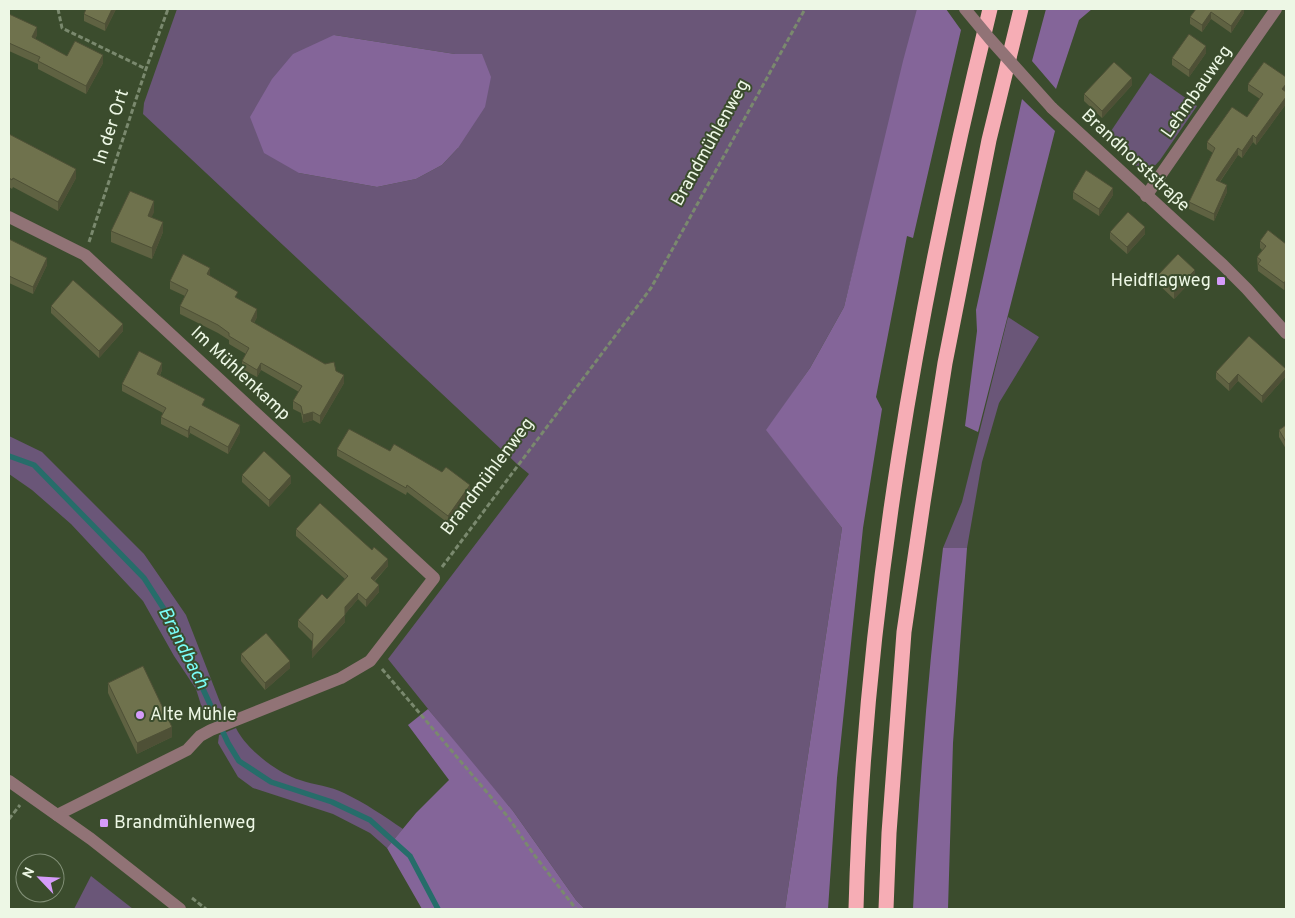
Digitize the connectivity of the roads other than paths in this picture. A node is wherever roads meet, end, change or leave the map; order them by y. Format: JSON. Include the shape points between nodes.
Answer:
{"nodes":[{"id":1,"x":965,"y":9,"type":"edge"},
{"id":2,"x":990,"y":9,"type":"edge"},
{"id":3,"x":1021,"y":9,"type":"edge"},
{"id":4,"x":1276,"y":9,"type":"edge"},
{"id":5,"x":1146,"y":196,"type":"junction"},
{"id":6,"x":9,"y":217,"type":"edge"},
{"id":7,"x":1286,"y":333,"type":"edge"},
{"id":8,"x":9,"y":781,"type":"edge"},
{"id":9,"x":57,"y":815,"type":"junction"},
{"id":10,"x":180,"y":909,"type":"edge"},
{"id":11,"x":856,"y":909,"type":"edge"},
{"id":12,"x":886,"y":909,"type":"edge"}],
"edges":[{"from":1,"to":5,"type":"street","name":"Brandhorststraße","bridge":true,"via":[[1052,108]]},
{"from":2,"to":11,"type":"highway","via":[[959,136],[904,420],[876,628],[858,828]]},
{"from":3,"to":12,"type":"highway","via":[[989,140],[945,363],[923,503],[904,632]]},
{"from":4,"to":5,"type":"street","name":"Lehmbauweg"},
{"from":5,"to":7,"type":"street","name":"Brandhorststraße","via":[[1235,277]]},
{"from":6,"to":9,"type":"street","name":"Im Mühlenkamp","via":[[85,255],[434,578],[370,661],[341,678],[211,730],[187,750]]},
{"from":8,"to":9,"type":"street"},
{"from":9,"to":10,"type":"street"}]}
